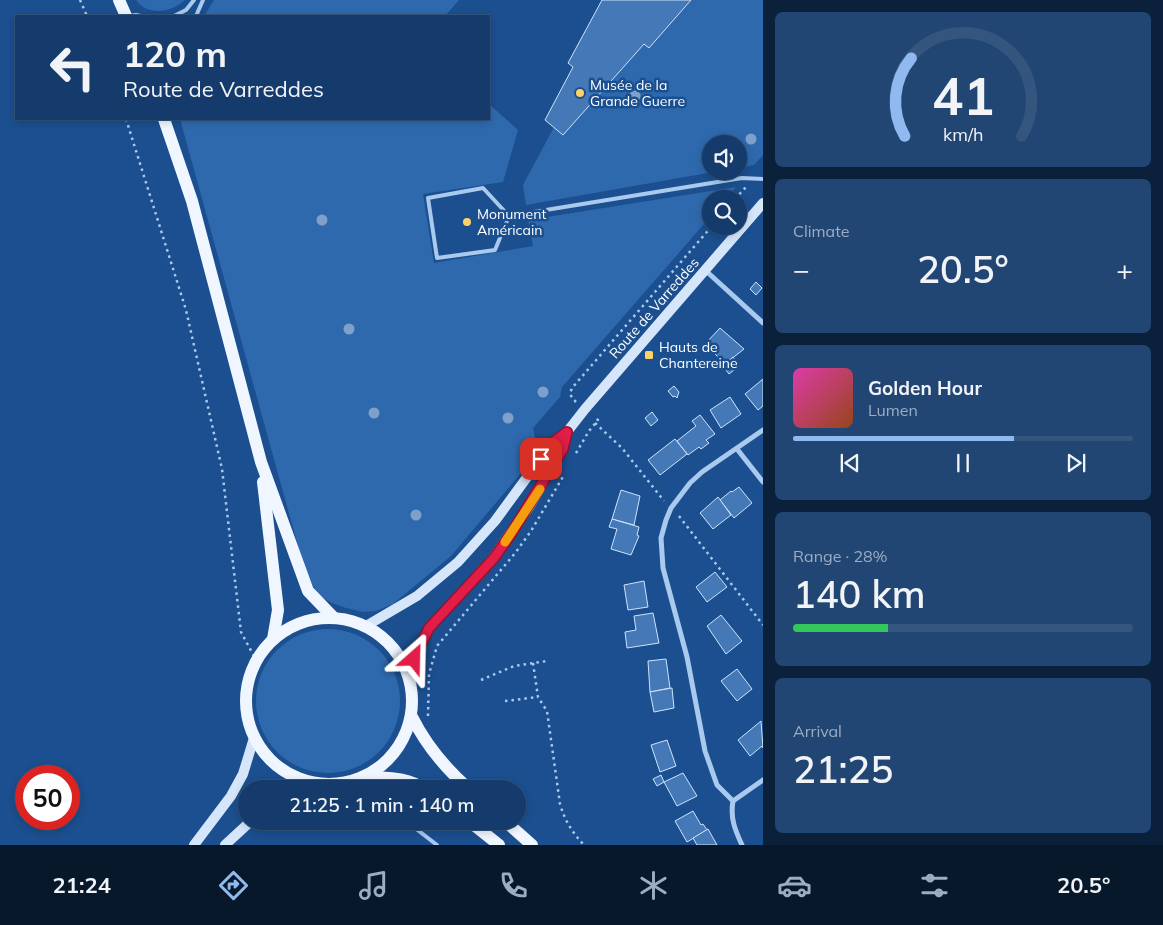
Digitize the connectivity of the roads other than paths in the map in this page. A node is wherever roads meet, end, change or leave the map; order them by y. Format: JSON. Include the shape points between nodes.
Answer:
{"nodes":[{"id":1,"x":119,"y":0,"type":"edge"},
{"id":2,"x":194,"y":0,"type":"edge"},
{"id":3,"x":203,"y":0,"type":"edge"},
{"id":4,"x":127,"y":15,"type":"edge"},
{"id":5,"x":176,"y":15,"type":"edge"},
{"id":6,"x":196,"y":15,"type":"edge"},
{"id":7,"x":164,"y":120,"type":"edge"},
{"id":8,"x":763,"y":179,"type":"edge"},
{"id":9,"x":763,"y":203,"type":"edge"},
{"id":10,"x":509,"y":216,"type":"junction"},
{"id":11,"x":704,"y":270,"type":"junction"},
{"id":12,"x":763,"y":323,"type":"edge"},
{"id":13,"x":763,"y":430,"type":"edge"},
{"id":14,"x":567,"y":432,"type":"junction"},
{"id":15,"x":737,"y":449,"type":"junction"},
{"id":16,"x":261,"y":462,"type":"junction"},
{"id":17,"x":763,"y":482,"type":"edge"},
{"id":18,"x":334,"y":617,"type":"junction"},
{"id":19,"x":366,"y":626,"type":"junction"},
{"id":20,"x":273,"y":639,"type":"junction"},
{"id":21,"x":408,"y":674,"type":"junction"},
{"id":22,"x":412,"y":717,"type":"junction"},
{"id":23,"x":254,"y":738,"type":"junction"},
{"id":24,"x":293,"y":780,"type":"edge"},
{"id":25,"x":366,"y":780,"type":"edge"},
{"id":26,"x":375,"y":780,"type":"edge"},
{"id":27,"x":403,"y":780,"type":"edge"},
{"id":28,"x":460,"y":780,"type":"edge"},
{"id":29,"x":763,"y":780,"type":"edge"},
{"id":30,"x":733,"y":801,"type":"junction"},
{"id":31,"x":241,"y":830,"type":"edge"},
{"id":32,"x":418,"y":830,"type":"edge"},
{"id":33,"x":480,"y":830,"type":"edge"},
{"id":34,"x":515,"y":830,"type":"edge"},
{"id":35,"x":194,"y":845,"type":"edge"},
{"id":36,"x":225,"y":845,"type":"edge"},
{"id":37,"x":437,"y":845,"type":"edge"},
{"id":38,"x":499,"y":845,"type":"edge"},
{"id":39,"x":532,"y":845,"type":"edge"},
{"id":40,"x":742,"y":845,"type":"edge"}],
"edges":[{"from":1,"to":4,"type":"main road"},
{"from":2,"to":5,"type":"lane","via":[[186,10]]},
{"from":3,"to":6,"type":"lane"},
{"from":7,"to":16,"type":"main road","via":[[192,201]]},
{"from":8,"to":10,"type":"lane","via":[[742,178]]},
{"from":9,"to":11,"type":"main road","name":"Route de Varreddes"},
{"from":10,"to":10,"type":"lane","via":[[483,188],[428,198],[437,258],[494,250]]},
{"from":11,"to":12,"type":"street"},
{"from":11,"to":14,"type":"main road","name":"Route de Varreddes"},
{"from":13,"to":15,"type":"street"},
{"from":14,"to":19,"type":"main road","name":"Route de Varreddes","via":[[552,443],[495,521],[458,562],[417,596]]},
{"from":14,"to":21,"type":"main road","name":"Route de Varreddes","via":[[563,449],[529,507],[494,558],[429,628]]},
{"from":15,"to":17,"type":"street"},
{"from":15,"to":30,"type":"street","via":[[702,472],[675,501],[661,538],[661,554],[687,657],[705,751],[717,785]]},
{"from":16,"to":18,"type":"main road","via":[[308,591]]},
{"from":16,"to":20,"type":"main road","via":[[278,610]]},
{"from":18,"to":19,"type":"main road"},
{"from":18,"to":20,"type":"main road","via":[[301,622]]},
{"from":19,"to":21,"type":"main road","via":[[396,650]]},
{"from":20,"to":23,"type":"main road","via":[[256,660],[247,685],[246,712]]},
{"from":21,"to":22,"type":"main road","via":[[413,691]]},
{"from":22,"to":25,"type":"main road","via":[[403,741],[388,762]]},
{"from":22,"to":28,"type":"main road","via":[[428,746]]},
{"from":23,"to":24,"type":"main road","via":[[266,756]]},
{"from":23,"to":35,"type":"main road","via":[[243,774],[231,796]]},
{"from":26,"to":27,"type":"main road"},
{"from":29,"to":30,"type":"street"},
{"from":30,"to":40,"type":"street","via":[[733,827]]},
{"from":31,"to":36,"type":"main road"},
{"from":32,"to":37,"type":"lane"},
{"from":33,"to":38,"type":"main road"},
{"from":34,"to":39,"type":"main road"}]}
